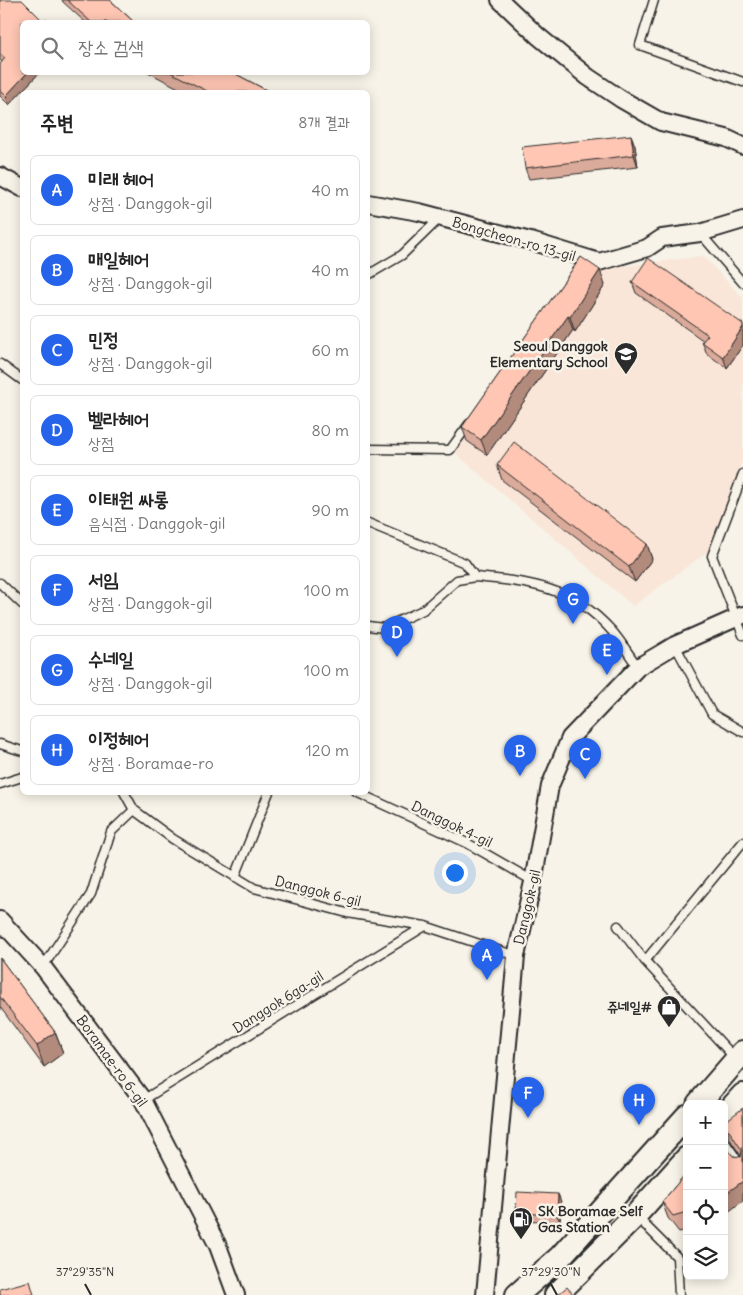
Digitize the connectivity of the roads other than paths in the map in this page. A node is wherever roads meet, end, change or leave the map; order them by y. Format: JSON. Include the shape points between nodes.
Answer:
{"nodes":[{"id":1,"x":500,"y":0,"type":"edge"},
{"id":2,"x":654,"y":0,"type":"edge"},
{"id":3,"x":743,"y":82,"type":"edge"},
{"id":4,"x":743,"y":146,"type":"edge"},
{"id":5,"x":0,"y":176,"type":"edge"},
{"id":6,"x":20,"y":187,"type":"edge"},
{"id":7,"x":370,"y":203,"type":"edge"},
{"id":8,"x":440,"y":218,"type":"junction"},
{"id":9,"x":743,"y":220,"type":"edge"},
{"id":10,"x":700,"y":232,"type":"junction"},
{"id":11,"x":370,"y":275,"type":"edge"},
{"id":12,"x":743,"y":283,"type":"edge"},
{"id":13,"x":0,"y":364,"type":"edge"},
{"id":14,"x":20,"y":379,"type":"edge"},
{"id":15,"x":473,"y":418,"type":"edge"},
{"id":16,"x":370,"y":449,"type":"edge"},
{"id":17,"x":743,"y":474,"type":"edge"},
{"id":18,"x":370,"y":524,"type":"edge"},
{"id":19,"x":475,"y":576,"type":"junction"},
{"id":20,"x":0,"y":584,"type":"edge"},
{"id":21,"x":20,"y":602,"type":"edge"},
{"id":22,"x":739,"y":616,"type":"edge"},
{"id":23,"x":370,"y":626,"type":"edge"},
{"id":24,"x":743,"y":636,"type":"edge"},
{"id":25,"x":675,"y":645,"type":"junction"},
{"id":26,"x":638,"y":667,"type":"junction"},
{"id":27,"x":743,"y":732,"type":"edge"},
{"id":28,"x":0,"y":744,"type":"edge"},
{"id":29,"x":20,"y":750,"type":"edge"},
{"id":30,"x":20,"y":778,"type":"edge"},
{"id":31,"x":0,"y":784,"type":"edge"},
{"id":32,"x":126,"y":795,"type":"edge"},
{"id":33,"x":268,"y":795,"type":"edge"},
{"id":34,"x":363,"y":795,"type":"edge"},
{"id":35,"x":134,"y":810,"type":"junction"},
{"id":36,"x":743,"y":842,"type":"edge"},
{"id":37,"x":235,"y":877,"type":"junction"},
{"id":38,"x":534,"y":882,"type":"junction"},
{"id":39,"x":1,"y":924,"type":"edge"},
{"id":40,"x":426,"y":926,"type":"junction"},
{"id":41,"x":618,"y":926,"type":"dead end"},
{"id":42,"x":516,"y":956,"type":"junction"},
{"id":43,"x":644,"y":961,"type":"junction"},
{"id":44,"x":43,"y":967,"type":"junction"},
{"id":45,"x":740,"y":1056,"type":"edge"},
{"id":46,"x":743,"y":1095,"type":"edge"},
{"id":47,"x":143,"y":1100,"type":"junction"},
{"id":48,"x":702,"y":1100,"type":"edge"},
{"id":49,"x":728,"y":1112,"type":"edge"},
{"id":50,"x":683,"y":1120,"type":"edge"},
{"id":51,"x":727,"y":1145,"type":"edge"},
{"id":52,"x":683,"y":1163,"type":"edge"},
{"id":53,"x":743,"y":1168,"type":"edge"},
{"id":54,"x":636,"y":1216,"type":"junction"},
{"id":55,"x":236,"y":1295,"type":"edge"},
{"id":56,"x":485,"y":1295,"type":"edge"},
{"id":57,"x":517,"y":1295,"type":"edge"},
{"id":58,"x":556,"y":1295,"type":"edge"},
{"id":59,"x":679,"y":1295,"type":"edge"}],
"edges":[{"from":1,"to":4,"type":"street","via":[[588,77],[621,99],[661,122],[726,138]]},
{"from":2,"to":3,"type":"lane","via":[[640,45]]},
{"from":5,"to":6,"type":"street"},
{"from":7,"to":8,"type":"street","name":"Bongcheon-ro 13-gil"},
{"from":8,"to":10,"type":"street","name":"Bongcheon-ro 13-gil","via":[[534,242],[585,264],[647,248],[662,238]]},
{"from":8,"to":11,"type":"lane","name":"Bongcheon-ro 13-gil","via":[[402,255]]},
{"from":9,"to":10,"type":"street","name":"Bongcheon-ro 13-gil"},
{"from":10,"to":12,"type":"lane"},
{"from":13,"to":14,"type":"lane"},
{"from":15,"to":16,"type":"lane","via":[[450,450]]},
{"from":17,"to":22,"type":"lane","via":[[712,556]]},
{"from":18,"to":19,"type":"lane","via":[[465,563]]},
{"from":19,"to":23,"type":"lane","via":[[457,580],[423,610],[383,628]]},
{"from":19,"to":26,"type":"lane","via":[[528,582],[576,600],[610,629]]},
{"from":20,"to":21,"type":"lane"},
{"from":22,"to":24,"type":"lane"},
{"from":22,"to":25,"type":"street","name":"Danggok-gil"},
{"from":25,"to":26,"type":"street","name":"Danggok-gil"},
{"from":25,"to":27,"type":"lane","via":[[712,714]]},
{"from":26,"to":38,"type":"street","name":"Danggok-gil","via":[[570,738],[550,786]]},
{"from":28,"to":29,"type":"lane"},
{"from":30,"to":31,"type":"lane"},
{"from":32,"to":35,"type":"lane","name":"Danggok 6-gil"},
{"from":33,"to":37,"type":"lane"},
{"from":34,"to":38,"type":"lane","name":"Danggok 4-gil","via":[[467,843]]},
{"from":35,"to":37,"type":"lane","name":"Danggok 6-gil","via":[[173,839]]},
{"from":35,"to":44,"type":"lane","via":[[111,832],[91,894]]},
{"from":36,"to":43,"type":"lane"},
{"from":37,"to":40,"type":"lane","name":"Danggok 6-gil","via":[[254,888],[338,910]]},
{"from":38,"to":42,"type":"street","name":"Danggok-gil"},
{"from":39,"to":44,"type":"street","name":"Boramae-ro 6-gil"},
{"from":40,"to":42,"type":"lane","name":"Danggok 6-gil"},
{"from":40,"to":47,"type":"lane","name":"Danggok 6ga-gil"},
{"from":41,"to":43,"type":"lane"},
{"from":42,"to":56,"type":"street","name":"Danggok-gil"},
{"from":43,"to":45,"type":"lane"},
{"from":44,"to":47,"type":"street","name":"Boramae-ro 6-gil"},
{"from":45,"to":48,"type":"main road"},
{"from":46,"to":49,"type":"main road"},
{"from":47,"to":55,"type":"street","name":"Boramae-ro 6-gil","via":[[218,1246]]},
{"from":50,"to":57,"type":"main road","via":[[560,1257]]},
{"from":51,"to":53,"type":"lane"},
{"from":52,"to":54,"type":"main road"},
{"from":54,"to":58,"type":"main road"},
{"from":54,"to":59,"type":"lane","via":[[677,1257]]}]}
